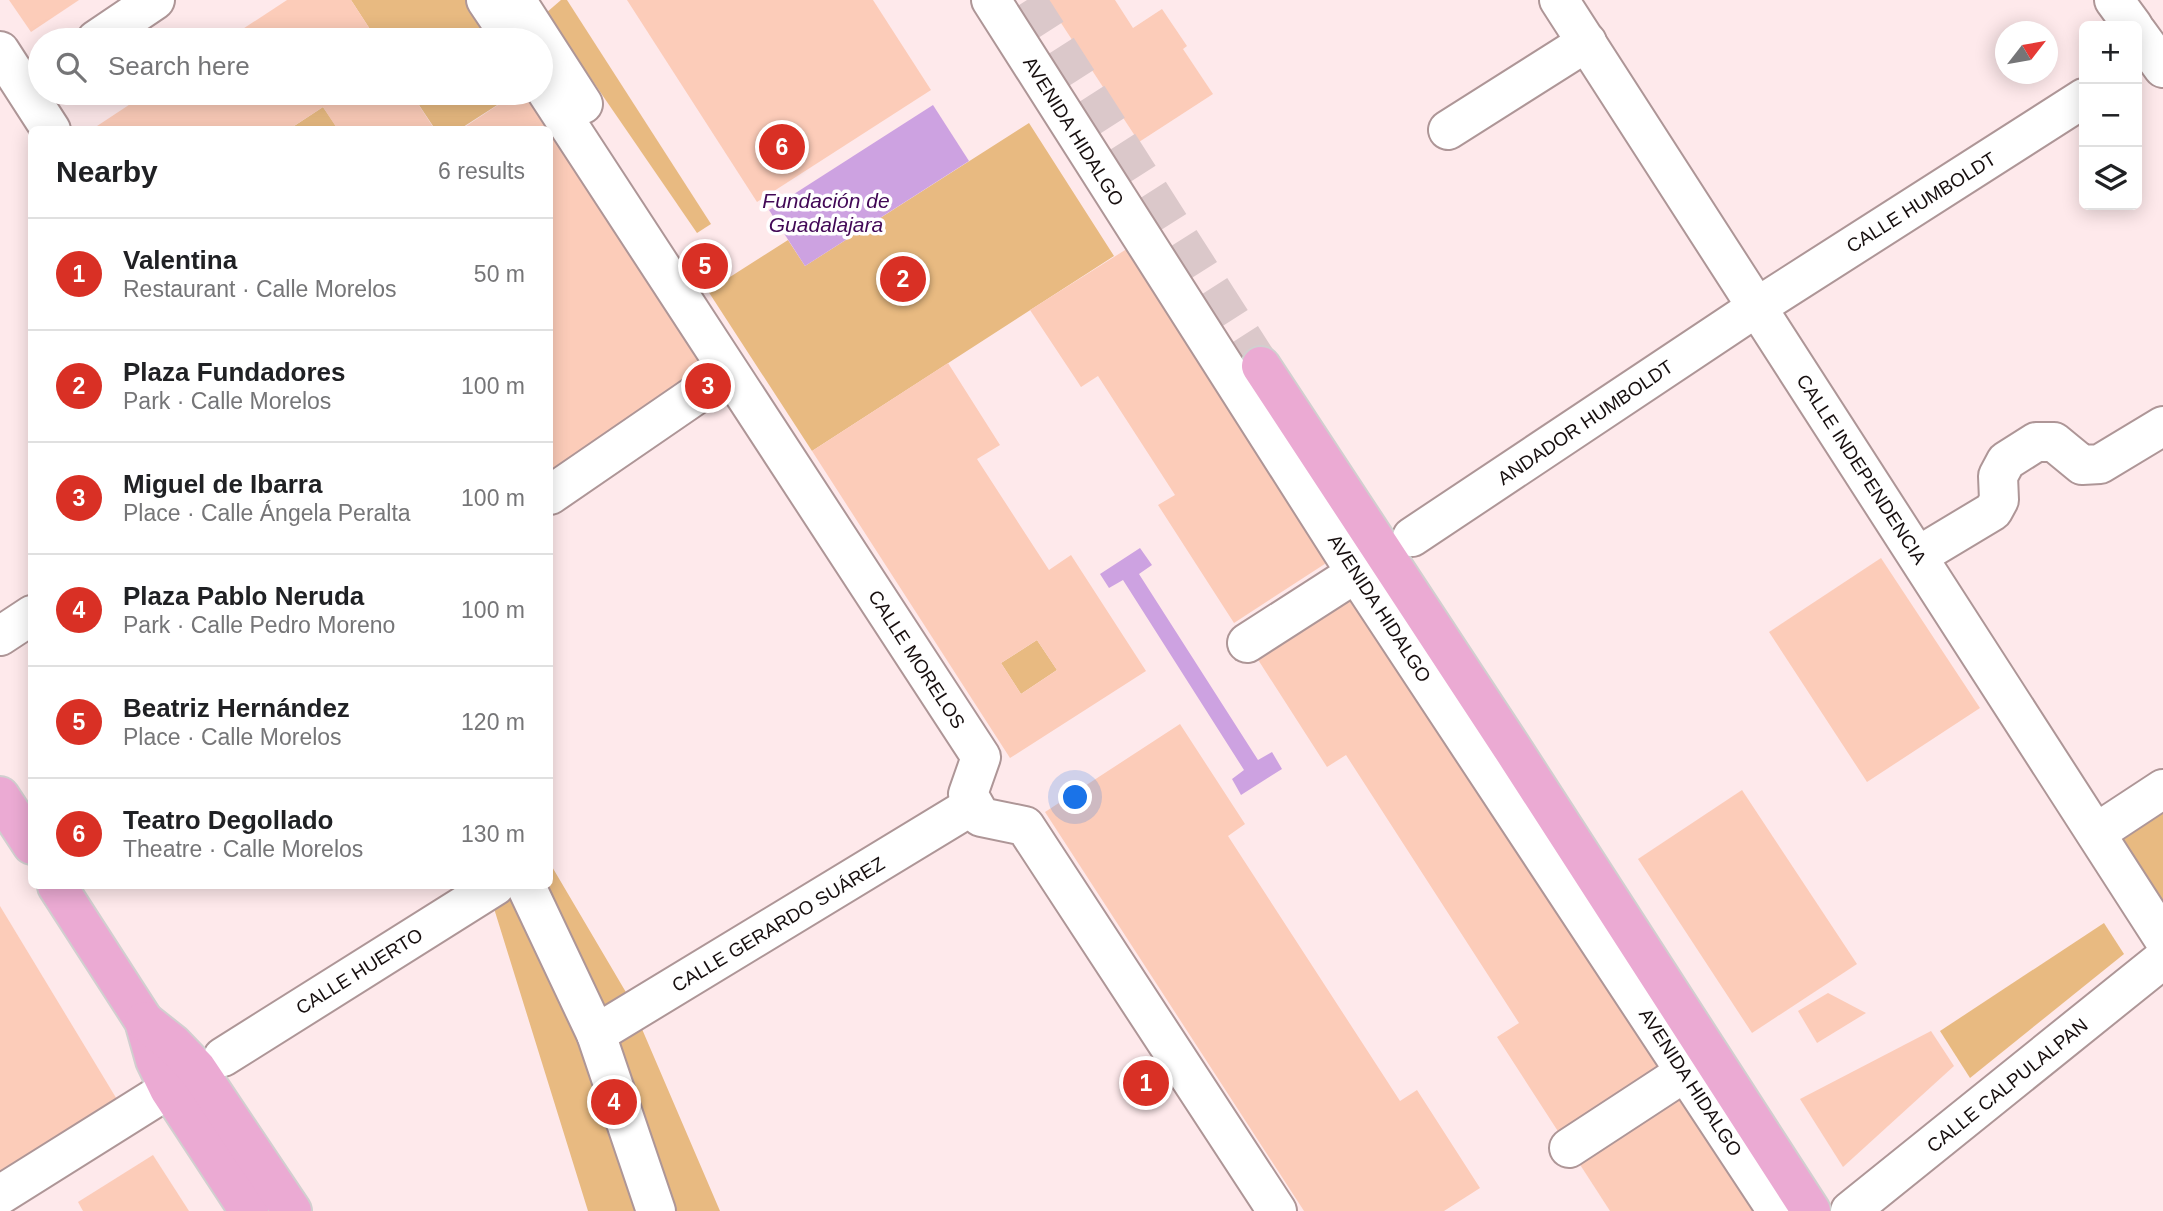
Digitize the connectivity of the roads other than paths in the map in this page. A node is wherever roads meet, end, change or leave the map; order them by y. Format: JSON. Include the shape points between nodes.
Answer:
{"nodes":[{"id":1,"x":155,"y":0,"type":"edge"},
{"id":2,"x":486,"y":0,"type":"edge"},
{"id":3,"x":516,"y":0,"type":"edge"},
{"id":4,"x":991,"y":0,"type":"edge"},
{"id":5,"x":1559,"y":0,"type":"edge"},
{"id":6,"x":2114,"y":0,"type":"edge"},
{"id":7,"x":114,"y":28,"type":"edge"},
{"id":8,"x":505,"y":28,"type":"edge"},
{"id":9,"x":534,"y":28,"type":"edge"},
{"id":10,"x":1587,"y":43,"type":"junction"},
{"id":11,"x":2144,"y":49,"type":"edge"},
{"id":12,"x":0,"y":51,"type":"edge"},
{"id":13,"x":553,"y":57,"type":"edge"},
{"id":14,"x":22,"y":91,"type":"edge"},
{"id":15,"x":553,"y":101,"type":"edge"},
{"id":16,"x":2079,"y":101,"type":"edge"},
{"id":17,"x":32,"y":105,"type":"edge"},
{"id":18,"x":48,"y":126,"type":"edge"},
{"id":19,"x":1448,"y":130,"type":"dead end"},
{"id":20,"x":671,"y":240,"type":"dead end"},
{"id":21,"x":1757,"y":307,"type":"junction"},
{"id":22,"x":1261,"y":366,"type":"tunnel mouth"},
{"id":23,"x":697,"y":394,"type":"dead end"},
{"id":24,"x":2163,"y":426,"type":"edge"},
{"id":25,"x":553,"y":493,"type":"edge"},
{"id":26,"x":1412,"y":537,"type":"dead end"},
{"id":27,"x":1918,"y":556,"type":"junction"},
{"id":28,"x":1356,"y":573,"type":"junction"},
{"id":29,"x":28,"y":618,"type":"edge"},
{"id":30,"x":0,"y":636,"type":"edge"},
{"id":31,"x":1247,"y":643,"type":"dead end"},
{"id":32,"x":1512,"y":747,"type":"junction"},
{"id":33,"x":2163,"y":789,"type":"edge"},
{"id":34,"x":0,"y":796,"type":"edge"},
{"id":35,"x":960,"y":813,"type":"dead end"},
{"id":36,"x":2096,"y":833,"type":"junction"},
{"id":37,"x":28,"y":839,"type":"edge"},
{"id":38,"x":59,"y":889,"type":"edge"},
{"id":39,"x":490,"y":889,"type":"edge"},
{"id":40,"x":527,"y":889,"type":"edge"},
{"id":41,"x":2163,"y":938,"type":"edge"},
{"id":42,"x":2163,"y":959,"type":"edge"},
{"id":43,"x":144,"y":1021,"type":"junction"},
{"id":44,"x":596,"y":1034,"type":"junction"},
{"id":45,"x":223,"y":1058,"type":"dead end"},
{"id":46,"x":1676,"y":1078,"type":"dead end"},
{"id":47,"x":169,"y":1088,"type":"junction"},
{"id":48,"x":1569,"y":1148,"type":"dead end"},
{"id":49,"x":0,"y":1195,"type":"edge"},
{"id":50,"x":249,"y":1211,"type":"edge"},
{"id":51,"x":292,"y":1211,"type":"edge"},
{"id":52,"x":656,"y":1211,"type":"edge"},
{"id":53,"x":1277,"y":1211,"type":"edge"},
{"id":54,"x":1776,"y":1211,"type":"edge"},
{"id":55,"x":1811,"y":1211,"type":"edge"},
{"id":56,"x":1834,"y":1211,"type":"edge"},
{"id":57,"x":1850,"y":1211,"type":"edge"}],
"edges":[{"from":1,"to":7,"type":"street"},
{"from":2,"to":8,"type":"street"},
{"from":3,"to":9,"type":"street"},
{"from":4,"to":28,"type":"street","name":"AVENIDA HIDALGO"},
{"from":5,"to":10,"type":"street","name":"CALLE INDEPENDENCIA"},
{"from":6,"to":11,"type":"street"},
{"from":10,"to":19,"type":"street"},
{"from":10,"to":21,"type":"street","name":"CALLE INDEPENDENCIA"},
{"from":12,"to":14,"type":"street"},
{"from":13,"to":20,"type":"street"},
{"from":15,"to":53,"type":"street","name":"CALLE MORELOS","via":[[981,757],[968,794],[981,817],[1025,826]]},
{"from":16,"to":21,"type":"street","name":"CALLE HUMBOLDT"},
{"from":17,"to":18,"type":"street"},
{"from":21,"to":26,"type":"street","name":"ANDADOR HUMBOLDT"},
{"from":21,"to":27,"type":"street","name":"CALLE INDEPENDENCIA"},
{"from":22,"to":32,"type":"main road","name":"AVENIDA HIDALGO"},
{"from":23,"to":25,"type":"street"},
{"from":24,"to":27,"type":"street","via":[[2100,464],[2082,466],[2054,442],[2036,442],[2006,461],[1998,476],[2000,500],[1993,511]]},
{"from":27,"to":36,"type":"street","name":"CALLE INDEPENDENCIA"},
{"from":28,"to":31,"type":"street"},
{"from":28,"to":54,"type":"street","name":"AVENIDA HIDALGO"},
{"from":29,"to":30,"type":"street"},
{"from":32,"to":55,"type":"main road","name":"AVENIDA HIDALGO"},
{"from":32,"to":56,"type":"main road","via":[[1644,917]]},
{"from":33,"to":36,"type":"street"},
{"from":34,"to":37,"type":"main road"},
{"from":35,"to":44,"type":"street","name":"CALLE GERARDO SUÁREZ"},
{"from":36,"to":41,"type":"street","name":"CALLE INDEPENDENCIA"},
{"from":38,"to":43,"type":"main road"},
{"from":39,"to":45,"type":"street","name":"CALLE HUERTO"},
{"from":40,"to":44,"type":"street"},
{"from":42,"to":57,"type":"street","name":"CALLE CALPULALPAN"},
{"from":43,"to":47,"type":"main road"},
{"from":43,"to":51,"type":"main road","via":[[198,1069]]},
{"from":44,"to":52,"type":"street"},
{"from":46,"to":48,"type":"street"},
{"from":47,"to":49,"type":"street"},
{"from":47,"to":50,"type":"main road"}]}
